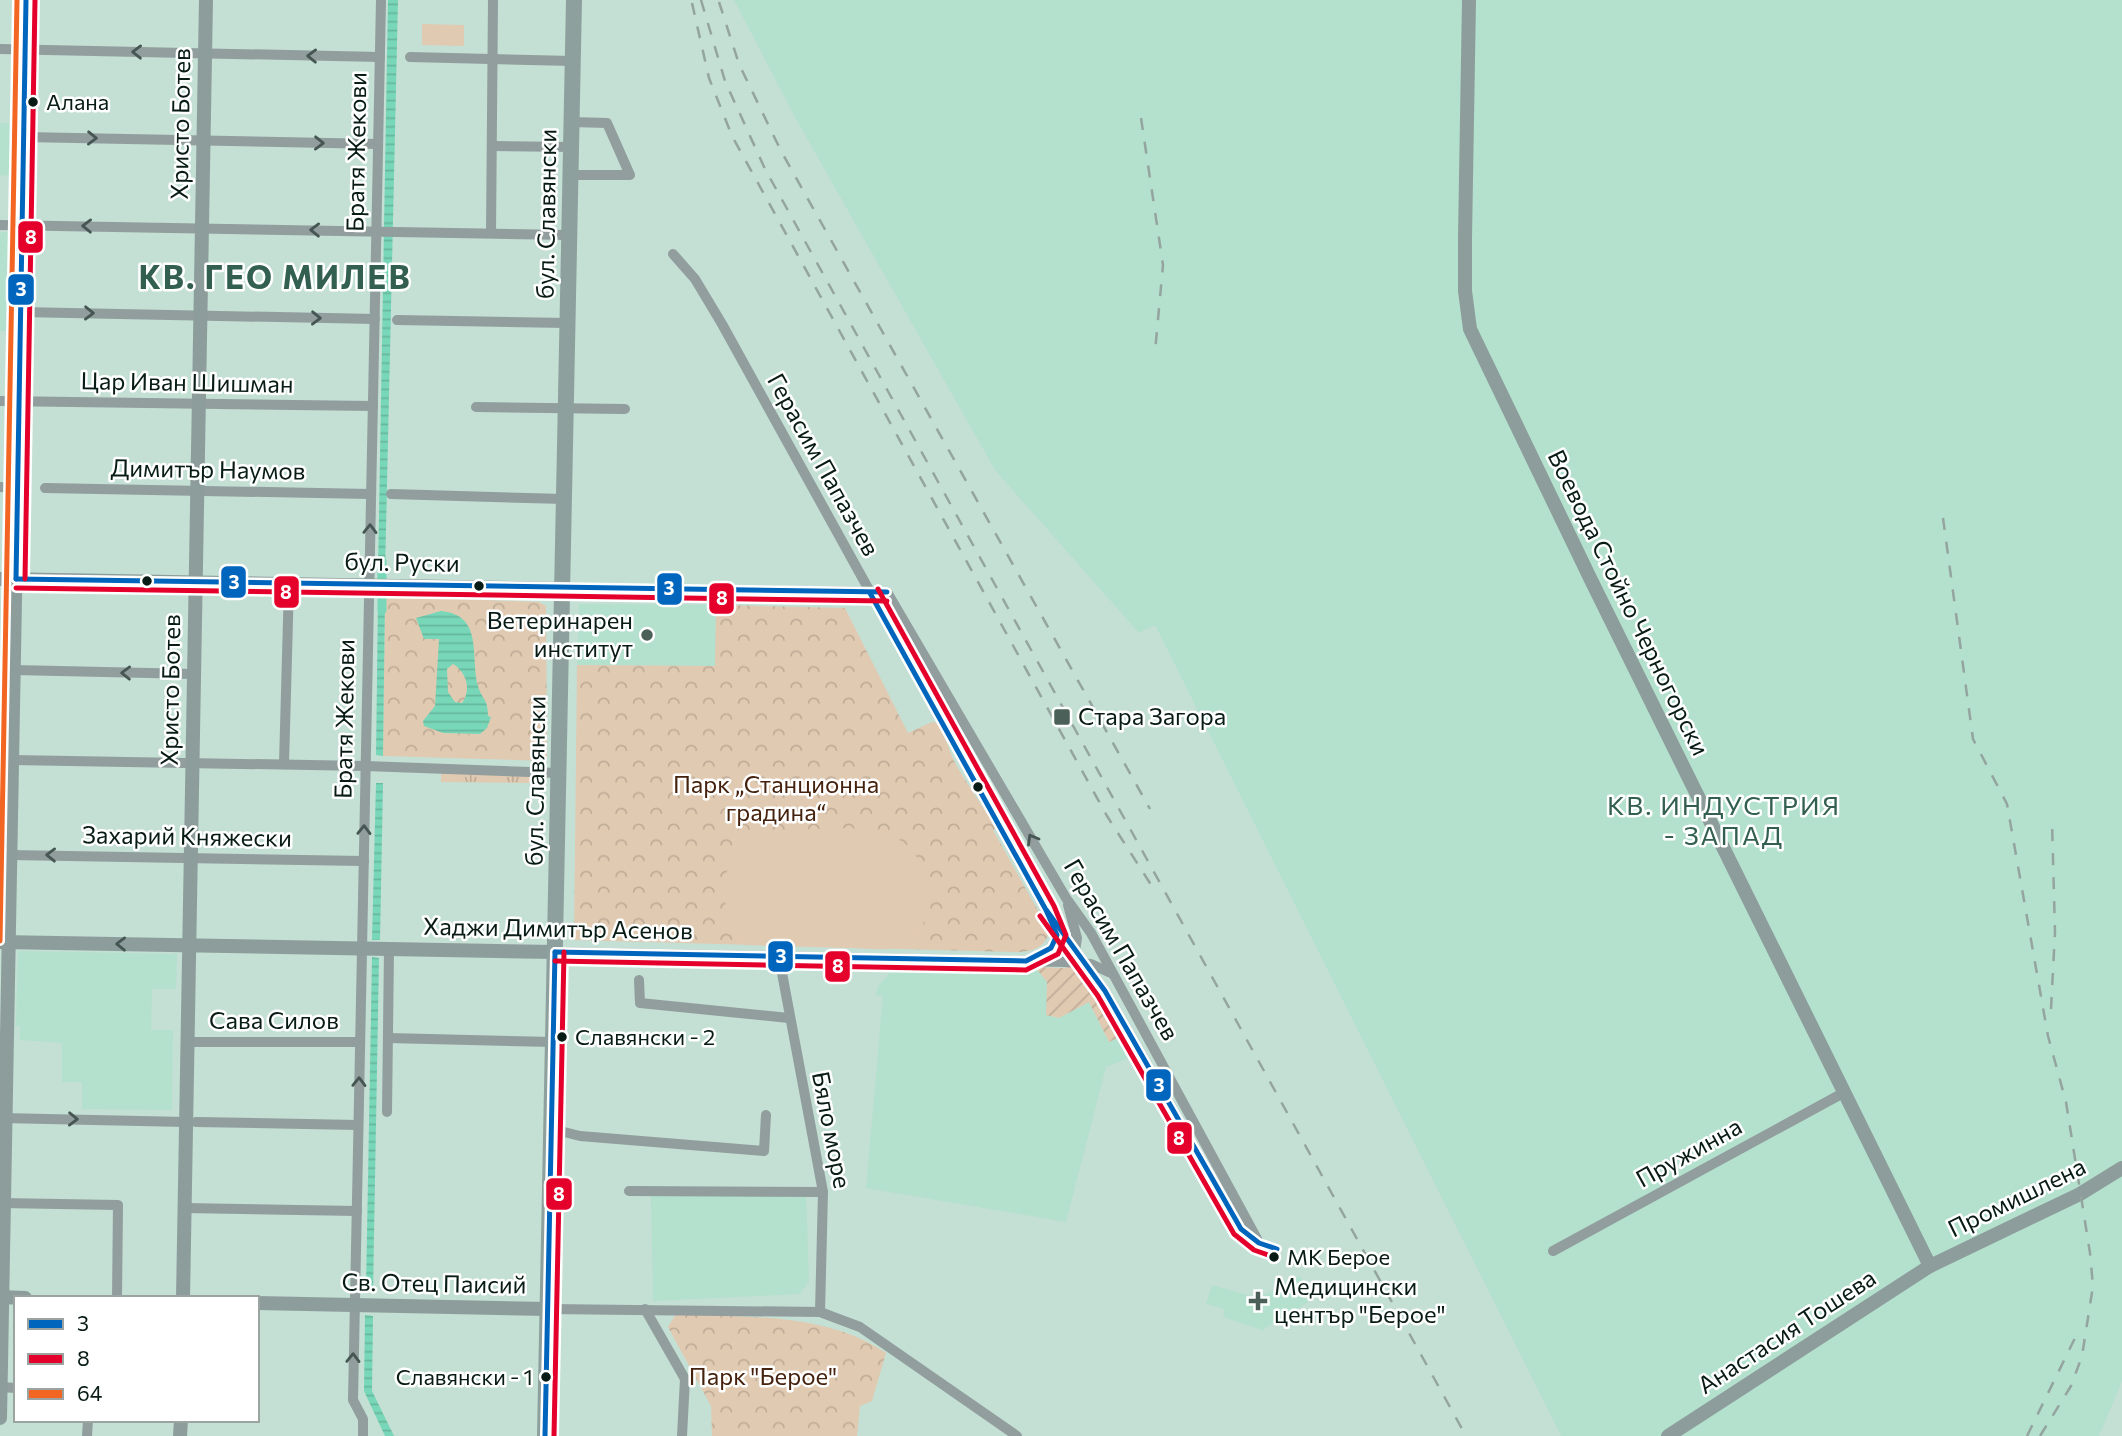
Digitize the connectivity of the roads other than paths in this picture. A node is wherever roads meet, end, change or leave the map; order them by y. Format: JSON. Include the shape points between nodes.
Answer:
{"nodes":[{"id":1,"x":26,"y":0,"type":"edge"},
{"id":2,"x":206,"y":0,"type":"edge"},
{"id":3,"x":381,"y":0,"type":"edge"},
{"id":4,"x":493,"y":0,"type":"edge"},
{"id":5,"x":574,"y":0,"type":"edge"},
{"id":6,"x":1469,"y":0,"type":"edge"},
{"id":7,"x":0,"y":49,"type":"edge"},
{"id":8,"x":25,"y":50,"type":"junction"},
{"id":9,"x":205,"y":54,"type":"junction"},
{"id":10,"x":380,"y":57,"type":"junction"},
{"id":11,"x":410,"y":57,"type":"dead end"},
{"id":12,"x":492,"y":59,"type":"junction"},
{"id":13,"x":573,"y":61,"type":"junction"},
{"id":14,"x":571,"y":122,"type":"junction"},
{"id":15,"x":24,"y":137,"type":"junction"},
{"id":16,"x":204,"y":141,"type":"junction"},
{"id":17,"x":378,"y":144,"type":"junction"},
{"id":18,"x":492,"y":146,"type":"junction"},
{"id":19,"x":571,"y":148,"type":"junction"},
{"id":20,"x":570,"y":175,"type":"junction"},
{"id":21,"x":0,"y":225,"type":"edge"},
{"id":22,"x":22,"y":225,"type":"junction"},
{"id":23,"x":202,"y":228,"type":"junction"},
{"id":24,"x":380,"y":231,"type":"junction"},
{"id":25,"x":491,"y":233,"type":"junction"},
{"id":26,"x":569,"y":235,"type":"junction"},
{"id":27,"x":673,"y":254,"type":"dead end"},
{"id":28,"x":20,"y":312,"type":"junction"},
{"id":29,"x":200,"y":316,"type":"junction"},
{"id":30,"x":374,"y":319,"type":"junction"},
{"id":31,"x":397,"y":320,"type":"dead end"},
{"id":32,"x":567,"y":323,"type":"junction"},
{"id":33,"x":0,"y":401,"type":"edge"},
{"id":34,"x":19,"y":401,"type":"junction"},
{"id":35,"x":199,"y":404,"type":"junction"},
{"id":36,"x":373,"y":407,"type":"junction"},
{"id":37,"x":477,"y":407,"type":"dead end"},
{"id":38,"x":566,"y":408,"type":"junction"},
{"id":39,"x":625,"y":409,"type":"dead end"},
{"id":40,"x":0,"y":487,"type":"edge"},
{"id":41,"x":17,"y":488,"type":"junction"},
{"id":42,"x":45,"y":488,"type":"dead end"},
{"id":43,"x":197,"y":491,"type":"junction"},
{"id":44,"x":371,"y":494,"type":"junction"},
{"id":45,"x":391,"y":494,"type":"dead end"},
{"id":46,"x":564,"y":499,"type":"junction"},
{"id":47,"x":0,"y":579,"type":"edge"},
{"id":48,"x":16,"y":579,"type":"junction"},
{"id":49,"x":195,"y":582,"type":"junction"},
{"id":50,"x":289,"y":584,"type":"junction"},
{"id":51,"x":369,"y":585,"type":"junction"},
{"id":52,"x":562,"y":589,"type":"junction"},
{"id":53,"x":887,"y":592,"type":"joint"},
{"id":54,"x":870,"y":593,"type":"junction"},
{"id":55,"x":13,"y":670,"type":"junction"},
{"id":56,"x":194,"y":674,"type":"junction"},
{"id":57,"x":12,"y":760,"type":"junction"},
{"id":58,"x":192,"y":762,"type":"junction"},
{"id":59,"x":284,"y":764,"type":"junction"},
{"id":60,"x":365,"y":766,"type":"junction"},
{"id":61,"x":559,"y":773,"type":"junction"},
{"id":62,"x":10,"y":855,"type":"junction"},
{"id":63,"x":190,"y":857,"type":"junction"},
{"id":64,"x":364,"y":861,"type":"junction"},
{"id":65,"x":1066,"y":898,"type":"junction"},
{"id":66,"x":1046,"y":910,"type":"junction"},
{"id":67,"x":4,"y":942,"type":"edge"},
{"id":68,"x":189,"y":946,"type":"junction"},
{"id":69,"x":362,"y":948,"type":"junction"},
{"id":70,"x":389,"y":949,"type":"junction"},
{"id":71,"x":1075,"y":951,"type":"junction"},
{"id":72,"x":555,"y":952,"type":"junction"},
{"id":73,"x":779,"y":957,"type":"junction"},
{"id":74,"x":803,"y":957,"type":"junction"},
{"id":75,"x":1026,"y":961,"type":"junction"},
{"id":76,"x":1063,"y":962,"type":"junction"},
{"id":77,"x":1084,"y":963,"type":"junction"},
{"id":78,"x":1114,"y":974,"type":"junction"},
{"id":79,"x":639,"y":980,"type":"dead end"},
{"id":80,"x":783,"y":984,"type":"junction"},
{"id":81,"x":789,"y":1018,"type":"junction"},
{"id":82,"x":4,"y":1029,"type":"edge"},
{"id":83,"x":388,"y":1038,"type":"junction"},
{"id":84,"x":187,"y":1042,"type":"junction"},
{"id":85,"x":360,"y":1042,"type":"junction"},
{"id":86,"x":554,"y":1042,"type":"junction"},
{"id":87,"x":1155,"y":1049,"type":"junction"},
{"id":88,"x":1145,"y":1056,"type":"junction"},
{"id":89,"x":1845,"y":1092,"type":"junction"},
{"id":90,"x":387,"y":1112,"type":"dead end"},
{"id":91,"x":766,"y":1115,"type":"dead end"},
{"id":92,"x":3,"y":1118,"type":"edge"},
{"id":93,"x":191,"y":1122,"type":"junction"},
{"id":94,"x":358,"y":1125,"type":"junction"},
{"id":95,"x":552,"y":1129,"type":"junction"},
{"id":96,"x":2122,"y":1168,"type":"edge"},
{"id":97,"x":629,"y":1191,"type":"dead end"},
{"id":98,"x":823,"y":1192,"type":"junction"},
{"id":99,"x":2,"y":1203,"type":"edge"},
{"id":100,"x":184,"y":1208,"type":"junction"},
{"id":101,"x":356,"y":1211,"type":"junction"},
{"id":102,"x":1553,"y":1251,"type":"dead end"},
{"id":103,"x":1930,"y":1266,"type":"junction"},
{"id":104,"x":117,"y":1296,"type":"edge"},
{"id":105,"x":183,"y":1296,"type":"edge"},
{"id":106,"x":1,"y":1297,"type":"edge"},
{"id":107,"x":259,"y":1303,"type":"edge"},
{"id":108,"x":355,"y":1305,"type":"junction"},
{"id":109,"x":548,"y":1309,"type":"junction"},
{"id":110,"x":645,"y":1309,"type":"junction"},
{"id":111,"x":820,"y":1312,"type":"junction"},
{"id":112,"x":0,"y":1387,"type":"edge"},
{"id":113,"x":0,"y":1418,"type":"edge"},
{"id":114,"x":363,"y":1436,"type":"edge"},
{"id":115,"x":545,"y":1436,"type":"edge"},
{"id":116,"x":682,"y":1436,"type":"edge"},
{"id":117,"x":1017,"y":1436,"type":"edge"},
{"id":118,"x":1668,"y":1436,"type":"edge"}],
"edges":[{"from":1,"to":8,"type":"street"},
{"from":2,"to":9,"type":"street","name":"Христо Ботев"},
{"from":3,"to":10,"type":"street","name":"Братя Жекови"},
{"from":4,"to":12,"type":"street"},
{"from":5,"to":13,"type":"main road","name":"бул. Славянски"},
{"from":6,"to":89,"type":"street","name":"Воевода Стойно Черногорски","via":[[1465,251],[1470,328]]},
{"from":7,"to":8,"type":"street"},
{"from":9,"to":8,"type":"street","one_way":true},
{"from":8,"to":15,"type":"street"},
{"from":10,"to":9,"type":"street","one_way":true},
{"from":9,"to":16,"type":"street","name":"Христо Ботев"},
{"from":10,"to":17,"type":"street","name":"Братя Жекови"},
{"from":11,"to":12,"type":"street"},
{"from":12,"to":13,"type":"street"},
{"from":12,"to":18,"type":"street"},
{"from":13,"to":14,"type":"main road","name":"бул. Славянски"},
{"from":14,"to":19,"type":"main road","name":"бул. Славянски"},
{"from":14,"to":20,"type":"street","via":[[607,123],[630,175]]},
{"from":15,"to":16,"type":"street","one_way":true},
{"from":15,"to":22,"type":"street"},
{"from":16,"to":17,"type":"street","one_way":true},
{"from":16,"to":23,"type":"street","name":"Христо Ботев"},
{"from":17,"to":24,"type":"street","name":"Братя Жекови"},
{"from":18,"to":19,"type":"street"},
{"from":18,"to":25,"type":"street"},
{"from":19,"to":20,"type":"main road","name":"бул. Славянски"},
{"from":20,"to":26,"type":"main road","name":"бул. Славянски"},
{"from":21,"to":22,"type":"street"},
{"from":23,"to":22,"type":"street","one_way":true},
{"from":22,"to":28,"type":"street"},
{"from":24,"to":23,"type":"street","one_way":true},
{"from":23,"to":29,"type":"street","name":"Христо Ботев"},
{"from":24,"to":25,"type":"street"},
{"from":24,"to":30,"type":"street","name":"Братя Жекови"},
{"from":25,"to":26,"type":"street"},
{"from":26,"to":32,"type":"main road","name":"бул. Славянски"},
{"from":27,"to":54,"type":"street","name":"Герасим Папазчев","via":[[695,279],[722,324]]},
{"from":28,"to":29,"type":"street","one_way":true},
{"from":28,"to":34,"type":"street"},
{"from":29,"to":30,"type":"street","one_way":true},
{"from":29,"to":35,"type":"street","name":"Христо Ботев"},
{"from":30,"to":36,"type":"street","name":"Братя Жекови"},
{"from":31,"to":32,"type":"street"},
{"from":32,"to":38,"type":"main road","name":"бул. Славянски"},
{"from":33,"to":34,"type":"street","name":"Цар Иван Шишман"},
{"from":34,"to":35,"type":"street","name":"Цар Иван Шишман"},
{"from":34,"to":41,"type":"street"},
{"from":35,"to":36,"type":"street","name":"Цар Иван Шишман"},
{"from":35,"to":43,"type":"street","name":"Христо Ботев"},
{"from":36,"to":44,"type":"street","name":"Братя Жекови"},
{"from":37,"to":38,"type":"street"},
{"from":38,"to":39,"type":"street"},
{"from":38,"to":46,"type":"main road","name":"бул. Славянски"},
{"from":40,"to":41,"type":"street"},
{"from":41,"to":48,"type":"street"},
{"from":42,"to":43,"type":"street","name":"Димитър Наумов"},
{"from":43,"to":44,"type":"street","name":"Димитър Наумов"},
{"from":43,"to":49,"type":"street","name":"Христо Ботев"},
{"from":51,"to":44,"type":"street","name":"Братя Жекови","one_way":true},
{"from":45,"to":46,"type":"street"},
{"from":46,"to":52,"type":"main road","name":"бул. Славянски"},
{"from":47,"to":48,"type":"street","name":"бул. Руски"},
{"from":48,"to":49,"type":"street","name":"бул. Руски"},
{"from":48,"to":55,"type":"street"},
{"from":49,"to":50,"type":"street","name":"бул. Руски"},
{"from":49,"to":56,"type":"street","name":"Христо Ботев"},
{"from":50,"to":51,"type":"street","name":"бул. Руски"},
{"from":50,"to":59,"type":"street"},
{"from":51,"to":52,"type":"street","name":"бул. Руски"},
{"from":51,"to":60,"type":"street","name":"Братя Жекови"},
{"from":52,"to":54,"type":"street","name":"бул. Руски"},
{"from":52,"to":61,"type":"main road","name":"бул. Славянски"},
{"from":53,"to":54,"type":"street","name":"бул. Руски"},
{"from":65,"to":53,"type":"street","name":"Герасим Папазчев","one_way":true},
{"from":54,"to":66,"type":"street","name":"Герасим Папазчев"},
{"from":56,"to":55,"type":"street","one_way":true},
{"from":55,"to":57,"type":"street"},
{"from":56,"to":58,"type":"street","name":"Христо Ботев"},
{"from":57,"to":58,"type":"street"},
{"from":57,"to":62,"type":"street"},
{"from":58,"to":59,"type":"street"},
{"from":58,"to":63,"type":"street","name":"Христо Ботев"},
{"from":59,"to":60,"type":"street"},
{"from":60,"to":61,"type":"street"},
{"from":64,"to":60,"type":"street","name":"Братя Жекови","one_way":true},
{"from":61,"to":72,"type":"main road","name":"бул. Славянски"},
{"from":63,"to":62,"type":"street","name":"Захарий Княжески","one_way":true},
{"from":62,"to":67,"type":"street"},
{"from":63,"to":64,"type":"street","name":"Захарий Княжески"},
{"from":63,"to":68,"type":"street","name":"Христо Ботев"},
{"from":64,"to":69,"type":"street","name":"Братя Жекови"},
{"from":65,"to":71,"type":"street","via":[[1077,938]]},
{"from":65,"to":78,"type":"street","name":"Герасим Папазчев"},
{"from":66,"to":71,"type":"street","name":"Герасим Папазчев"},
{"from":66,"to":75,"type":"street","via":[[1056,935],[1051,947]]},
{"from":68,"to":67,"type":"street","name":"Хаджи Димитър Асенов","one_way":true},
{"from":67,"to":82,"type":"street"},
{"from":68,"to":69,"type":"street","name":"Хаджи Димитър Асенов"},
{"from":68,"to":84,"type":"street","name":"Христо Ботев"},
{"from":69,"to":70,"type":"street","name":"Хаджи Димитър Асенов"},
{"from":69,"to":85,"type":"street","name":"Братя Жекови"},
{"from":70,"to":72,"type":"street","name":"Хаджи Димитър Асенов"},
{"from":70,"to":83,"type":"street"},
{"from":71,"to":76,"type":"street"},
{"from":71,"to":77,"type":"street","name":"Герасим Папазчев"},
{"from":72,"to":73,"type":"street","name":"Хаджи Димитър Асенов"},
{"from":72,"to":86,"type":"main road","name":"бул. Славянски"},
{"from":73,"to":74,"type":"street","name":"Хаджи Димитър Асенов"},
{"from":73,"to":80,"type":"street","name":"Бяло море"},
{"from":74,"to":75,"type":"street","name":"Хаджи Димитър Асенов"},
{"from":74,"to":80,"type":"street","via":[[788,969]]},
{"from":75,"to":76,"type":"street","name":"Хаджи Димитър Асенов"},
{"from":76,"to":77,"type":"street","name":"Хаджи Димитър Асенов"},
{"from":77,"to":78,"type":"street","name":"Хаджи Димитър Асенов"},
{"from":77,"to":88,"type":"street","name":"Герасим Папазчев"},
{"from":78,"to":87,"type":"street","name":"Герасим Папазчев"},
{"from":79,"to":81,"type":"street","via":[[640,1003]]},
{"from":80,"to":81,"type":"street","name":"Бяло море"},
{"from":81,"to":98,"type":"street","name":"Бяло море"},
{"from":82,"to":92,"type":"street"},
{"from":83,"to":86,"type":"street"},
{"from":83,"to":90,"type":"street"},
{"from":84,"to":85,"type":"street","name":"Сава Силов"},
{"from":84,"to":93,"type":"street","name":"Христо Ботев"},
{"from":94,"to":85,"type":"street","name":"Братя Жекови","one_way":true},
{"from":86,"to":95,"type":"main road","name":"бул. Славянски"},
{"from":87,"to":88,"type":"street"},
{"from":87,"to":88,"type":"street","name":"Герасим Папазчев","via":[[1259,1242],[1241,1229]]},
{"from":89,"to":102,"type":"street","name":"Пружинна"},
{"from":89,"to":103,"type":"street","name":"Воевода Стойно Черногорски"},
{"from":91,"to":95,"type":"street","via":[[764,1152],[580,1136]]},
{"from":92,"to":93,"type":"street","one_way":true},
{"from":92,"to":99,"type":"street"},
{"from":93,"to":94,"type":"street"},
{"from":93,"to":100,"type":"street","name":"Христо Ботев"},
{"from":94,"to":101,"type":"street","name":"Братя Жекови"},
{"from":95,"to":109,"type":"main road","name":"бул. Славянски"},
{"from":96,"to":103,"type":"street","name":"Промишлена","via":[[2080,1195]]},
{"from":97,"to":98,"type":"street"},
{"from":98,"to":111,"type":"street","name":"Бяло море"},
{"from":99,"to":104,"type":"street","via":[[118,1205]]},
{"from":99,"to":106,"type":"street"},
{"from":100,"to":101,"type":"street"},
{"from":100,"to":105,"type":"street","name":"Христо Ботев"},
{"from":101,"to":108,"type":"street","name":"Братя Жекови"},
{"from":103,"to":118,"type":"street","name":"Анастасия Тошева"},
{"from":106,"to":112,"type":"street"},
{"from":107,"to":108,"type":"street","name":"Св. Отец Паисий"},
{"from":108,"to":109,"type":"street","name":"Св. Отец Паисий"},
{"from":114,"to":108,"type":"street","name":"Братя Жекови","one_way":true,"via":[[353,1399]]},
{"from":109,"to":110,"type":"street","name":"Св. Отец Паисий"},
{"from":109,"to":115,"type":"main road","name":"бул. Славянски"},
{"from":110,"to":111,"type":"street","name":"Св. Отец Паисий"},
{"from":110,"to":116,"type":"street","via":[[685,1379]]},
{"from":111,"to":117,"type":"street","name":"Св. Отец Паисий","via":[[860,1327]]},
{"from":112,"to":113,"type":"street"}]}
